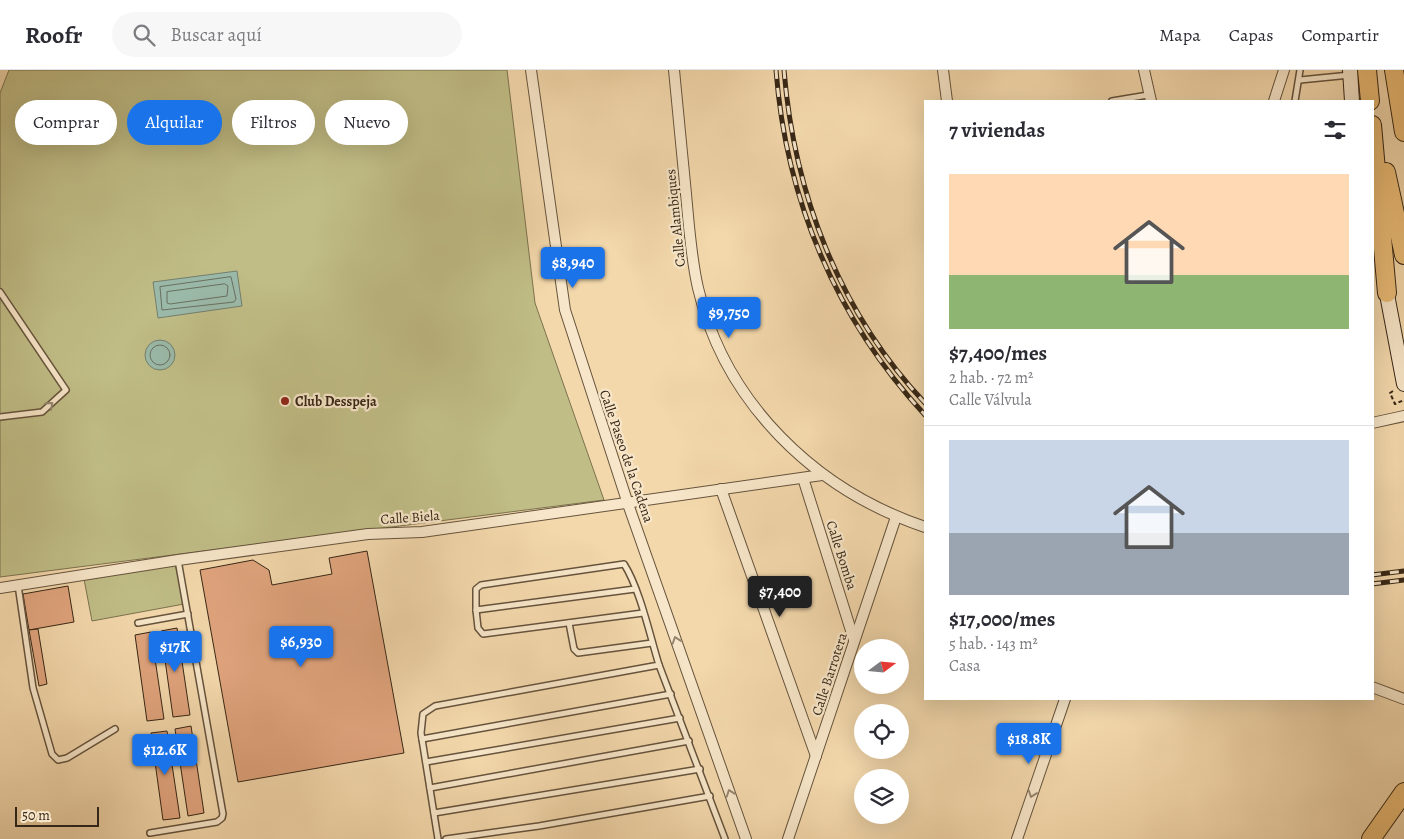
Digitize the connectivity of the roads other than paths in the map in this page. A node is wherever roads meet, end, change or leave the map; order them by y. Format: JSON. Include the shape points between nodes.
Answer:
{"nodes":[{"id":1,"x":531,"y":70,"type":"edge"},
{"id":2,"x":536,"y":70,"type":"edge"},
{"id":3,"x":674,"y":70,"type":"edge"},
{"id":4,"x":943,"y":70,"type":"edge"},
{"id":5,"x":1144,"y":70,"type":"edge"},
{"id":6,"x":1284,"y":70,"type":"edge"},
{"id":7,"x":1300,"y":70,"type":"edge"},
{"id":8,"x":1367,"y":70,"type":"edge"},
{"id":9,"x":1394,"y":70,"type":"edge"},
{"id":10,"x":1350,"y":73,"type":"edge"},
{"id":11,"x":1300,"y":80,"type":"junction"},
{"id":12,"x":1149,"y":98,"type":"edge"},
{"id":13,"x":947,"y":100,"type":"edge"},
{"id":14,"x":1124,"y":100,"type":"edge"},
{"id":15,"x":1274,"y":100,"type":"edge"},
{"id":16,"x":1295,"y":100,"type":"edge"},
{"id":17,"x":1352,"y":100,"type":"edge"},
{"id":18,"x":1370,"y":100,"type":"edge"},
{"id":19,"x":1374,"y":120,"type":"edge"},
{"id":20,"x":1404,"y":132,"type":"edge"},
{"id":21,"x":1374,"y":147,"type":"edge"},
{"id":22,"x":1374,"y":223,"type":"edge"},
{"id":23,"x":1404,"y":255,"type":"edge"},
{"id":24,"x":1,"y":293,"type":"edge"},
{"id":25,"x":1387,"y":293,"type":"junction"},
{"id":26,"x":1404,"y":384,"type":"edge"},
{"id":27,"x":1404,"y":416,"type":"edge"},
{"id":28,"x":2,"y":417,"type":"edge"},
{"id":29,"x":1374,"y":423,"type":"edge"},
{"id":30,"x":822,"y":475,"type":"junction"},
{"id":31,"x":803,"y":478,"type":"junction"},
{"id":32,"x":722,"y":488,"type":"junction"},
{"id":33,"x":628,"y":504,"type":"junction"},
{"id":34,"x":896,"y":517,"type":"junction"},
{"id":35,"x":924,"y":527,"type":"edge"},
{"id":36,"x":178,"y":560,"type":"junction"},
{"id":37,"x":18,"y":585,"type":"junction"},
{"id":38,"x":0,"y":588,"type":"edge"},
{"id":39,"x":635,"y":589,"type":"junction"},
{"id":40,"x":476,"y":610,"type":"junction"},
{"id":41,"x":188,"y":614,"type":"junction"},
{"id":42,"x":643,"y":614,"type":"junction"},
{"id":43,"x":569,"y":623,"type":"junction"},
{"id":44,"x":138,"y":624,"type":"dead end"},
{"id":45,"x":854,"y":639,"type":"edge"},
{"id":46,"x":854,"y":640,"type":"joint"},
{"id":47,"x":652,"y":642,"type":"junction"},
{"id":48,"x":659,"y":665,"type":"junction"},
{"id":49,"x":1374,"y":688,"type":"edge"},
{"id":50,"x":671,"y":694,"type":"junction"},
{"id":51,"x":1404,"y":699,"type":"edge"},
{"id":52,"x":1065,"y":700,"type":"edge"},
{"id":53,"x":680,"y":718,"type":"junction"},
{"id":54,"x":115,"y":729,"type":"dead end"},
{"id":55,"x":422,"y":739,"type":"junction"},
{"id":56,"x":689,"y":741,"type":"junction"},
{"id":57,"x":816,"y":756,"type":"junction"},
{"id":58,"x":426,"y":762,"type":"junction"},
{"id":59,"x":700,"y":769,"type":"junction"},
{"id":60,"x":430,"y":788,"type":"junction"},
{"id":61,"x":1404,"y":792,"type":"edge"},
{"id":62,"x":710,"y":796,"type":"junction"},
{"id":63,"x":434,"y":812,"type":"junction"},
{"id":64,"x":150,"y":833,"type":"dead end"},
{"id":65,"x":438,"y":839,"type":"edge"},
{"id":66,"x":446,"y":839,"type":"edge"},
{"id":67,"x":724,"y":839,"type":"edge"},
{"id":68,"x":746,"y":839,"type":"edge"},
{"id":69,"x":788,"y":839,"type":"edge"},
{"id":70,"x":1016,"y":839,"type":"edge"},
{"id":71,"x":1371,"y":839,"type":"edge"}],
"edges":[{"from":1,"to":2,"type":"street"},
{"from":1,"to":33,"type":"street","name":"Calle Paseo de la Cadena","via":[[564,310]]},
{"from":3,"to":30,"type":"street","name":"Calle Alambiques","via":[[693,265],[706,319],[738,386],[762,419]]},
{"from":4,"to":13,"type":"street"},
{"from":5,"to":12,"type":"street"},
{"from":6,"to":15,"type":"street"},
{"from":7,"to":11,"type":"lane"},
{"from":8,"to":18,"type":"highway"},
{"from":9,"to":20,"type":"highway"},
{"from":10,"to":11,"type":"lane"},
{"from":10,"to":17,"type":"main road"},
{"from":11,"to":16,"type":"lane"},
{"from":12,"to":14,"type":"lane"},
{"from":19,"to":23,"type":"highway"},
{"from":21,"to":25,"type":"highway"},
{"from":22,"to":25,"type":"main road"},
{"from":28,"to":24,"type":"lane","one_way":true,"via":[[42,412],[66,390]]},
{"from":25,"to":26,"type":"main road"},
{"from":27,"to":29,"type":"street"},
{"from":30,"to":31,"type":"street","name":"Calle Biela"},
{"from":30,"to":34,"type":"street","name":"Calle Alambiques"},
{"from":31,"to":32,"type":"street","name":"Calle Biela"},
{"from":31,"to":46,"type":"street","name":"Calle Bomba"},
{"from":32,"to":33,"type":"street","name":"Calle Biela"},
{"from":32,"to":57,"type":"street"},
{"from":33,"to":36,"type":"street","name":"Calle Biela"},
{"from":68,"to":33,"type":"street","name":"Calle Paseo de la Cadena","one_way":true},
{"from":34,"to":35,"type":"street","name":"Calle Alambiques"},
{"from":34,"to":45,"type":"street","name":"Calle Barrotera"},
{"from":36,"to":37,"type":"street","name":"Calle Biela"},
{"from":36,"to":41,"type":"lane"},
{"from":37,"to":38,"type":"street","name":"Calle Biela"},
{"from":37,"to":54,"type":"lane","via":[[33,688],[52,754],[58,760],[66,758]]},
{"from":39,"to":40,"type":"lane"},
{"from":39,"to":40,"type":"lane","via":[[624,564],[481,585],[476,590]]},
{"from":39,"to":42,"type":"lane"},
{"from":40,"to":43,"type":"lane","via":[[478,628],[483,634]]},
{"from":41,"to":44,"type":"lane"},
{"from":41,"to":64,"type":"lane","via":[[223,814],[217,822]]},
{"from":42,"to":43,"type":"lane"},
{"from":42,"to":47,"type":"lane"},
{"from":43,"to":47,"type":"lane","via":[[574,649],[578,653]]},
{"from":46,"to":57,"type":"street","name":"Calle Barrotera"},
{"from":47,"to":48,"type":"lane"},
{"from":48,"to":50,"type":"lane"},
{"from":48,"to":55,"type":"lane","via":[[435,706],[423,714]]},
{"from":49,"to":51,"type":"street"},
{"from":50,"to":53,"type":"lane"},
{"from":50,"to":55,"type":"lane"},
{"from":52,"to":70,"type":"street","one_way":true},
{"from":53,"to":56,"type":"lane"},
{"from":53,"to":58,"type":"lane"},
{"from":55,"to":58,"type":"lane"},
{"from":56,"to":59,"type":"lane"},
{"from":56,"to":60,"type":"lane"},
{"from":57,"to":69,"type":"street","name":"Calle Barrotera"},
{"from":58,"to":60,"type":"lane"},
{"from":59,"to":62,"type":"lane"},
{"from":59,"to":63,"type":"lane"},
{"from":60,"to":63,"type":"lane"},
{"from":61,"to":71,"type":"highway"},
{"from":62,"to":66,"type":"lane"},
{"from":62,"to":67,"type":"lane"},
{"from":63,"to":65,"type":"lane"}]}
